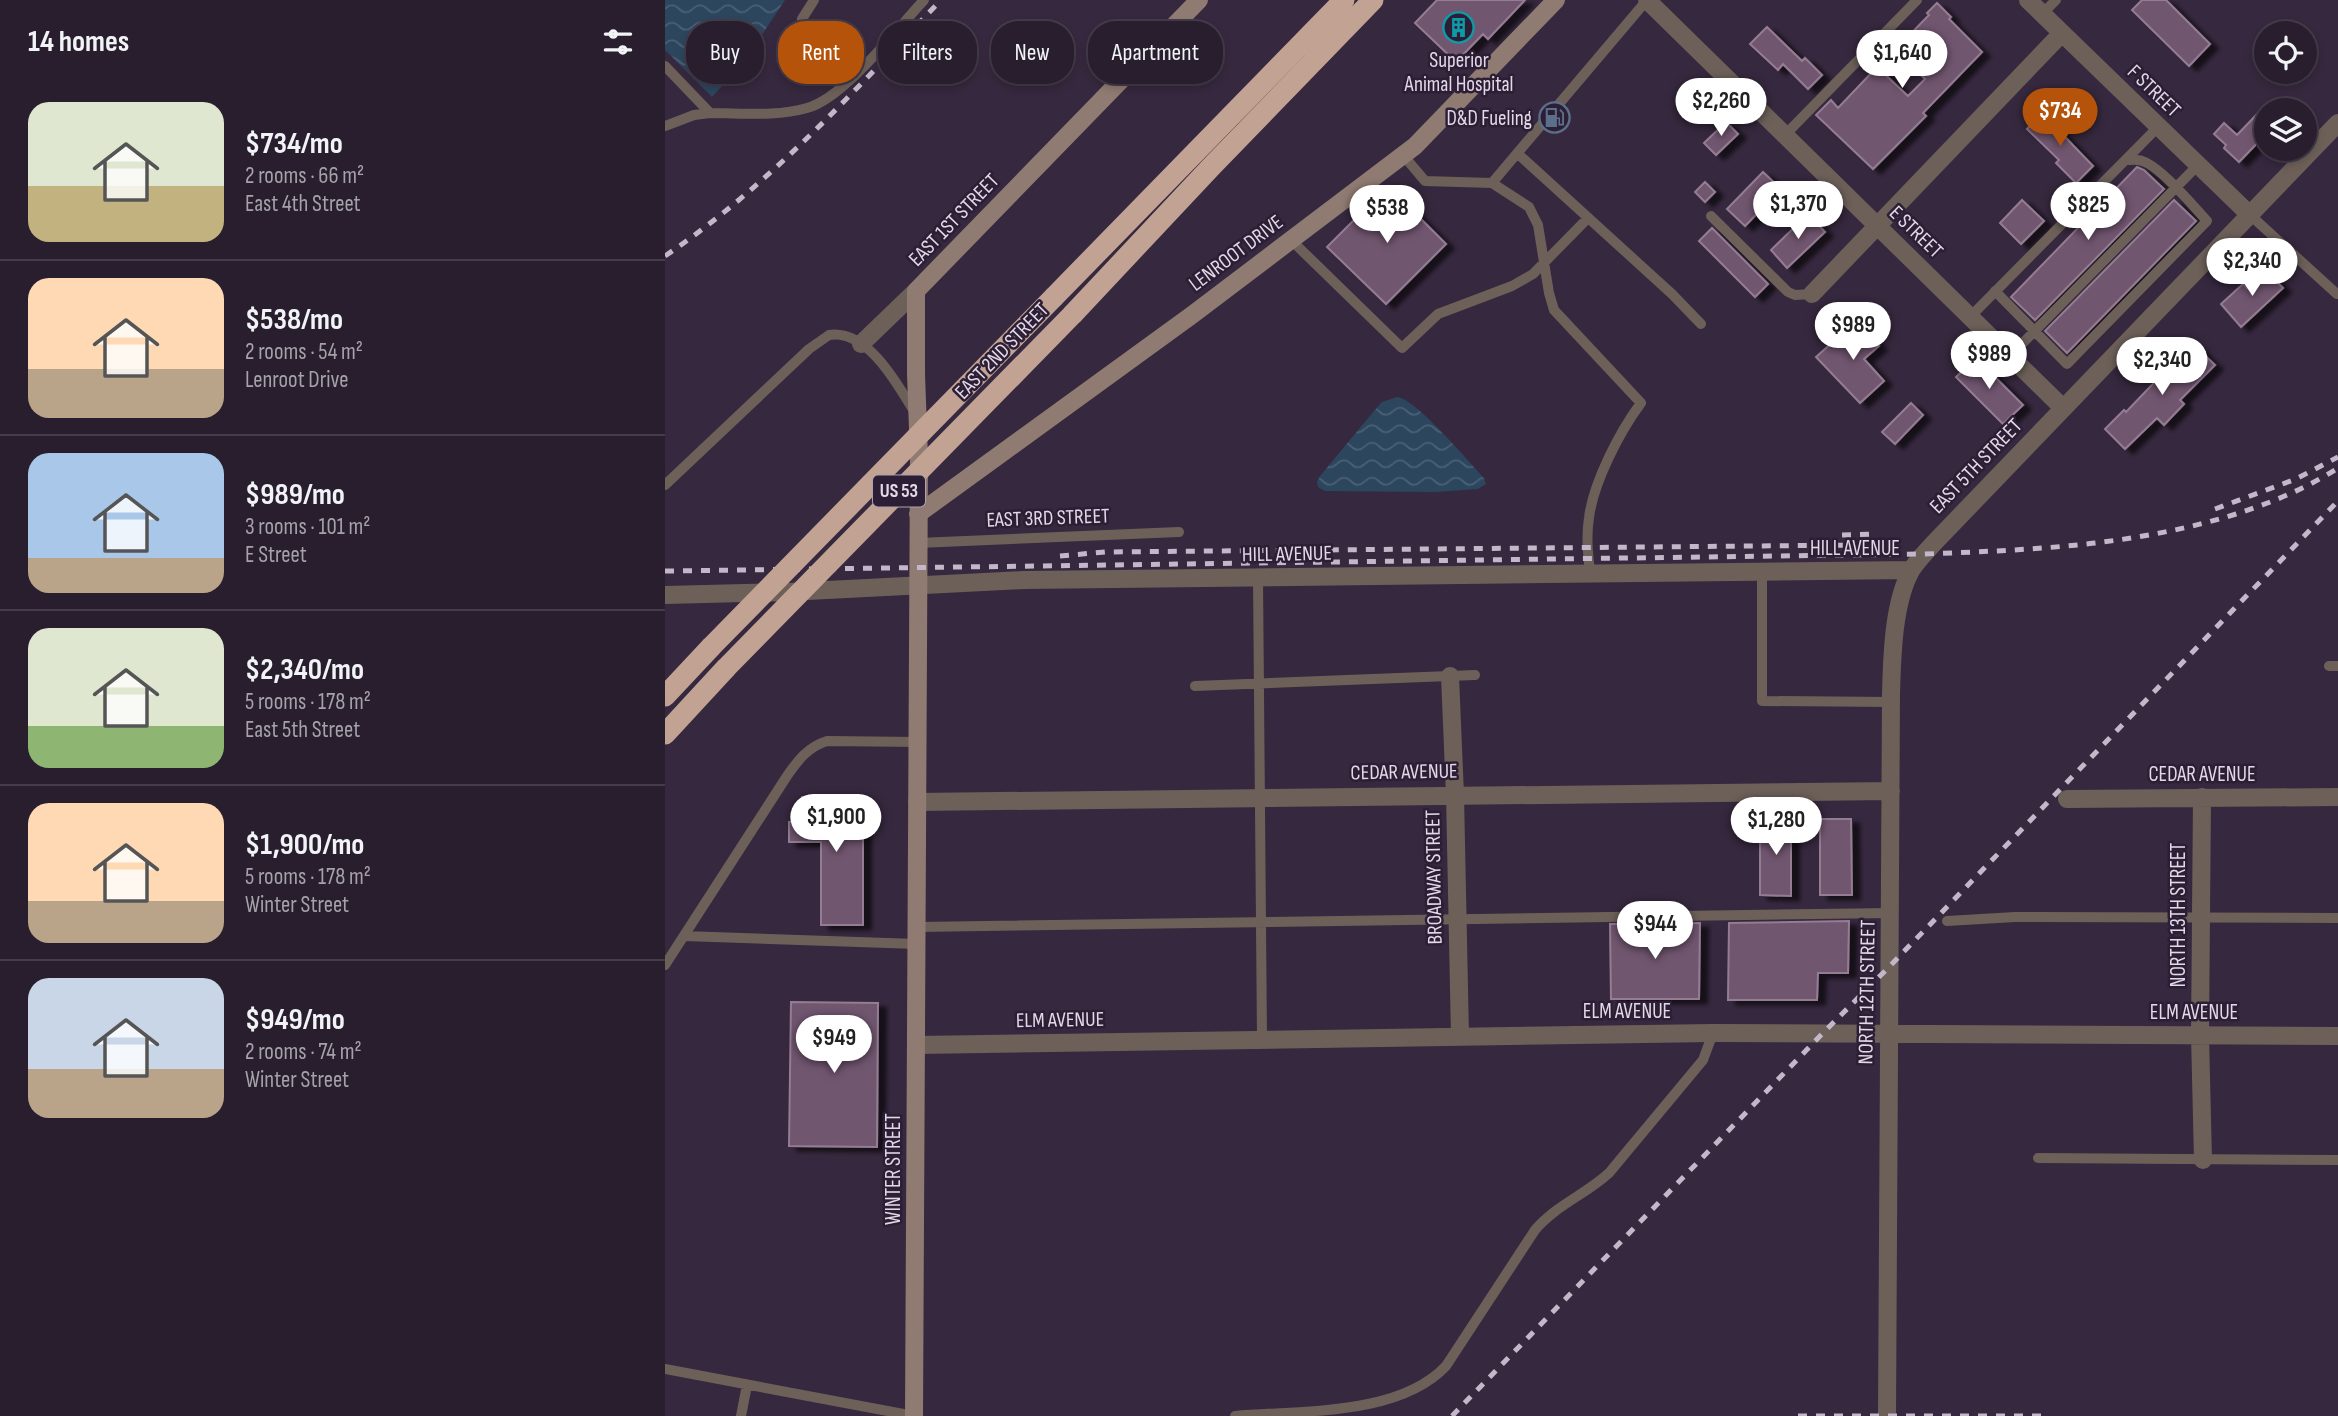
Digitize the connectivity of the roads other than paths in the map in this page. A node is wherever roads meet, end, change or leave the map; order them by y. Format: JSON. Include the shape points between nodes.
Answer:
{"nodes":[{"id":1,"x":814,"y":0,"type":"edge"},
{"id":2,"x":924,"y":0,"type":"edge"},
{"id":3,"x":1199,"y":0,"type":"edge"},
{"id":4,"x":1344,"y":0,"type":"edge"},
{"id":5,"x":1373,"y":0,"type":"edge"},
{"id":6,"x":1556,"y":0,"type":"edge"},
{"id":7,"x":1647,"y":0,"type":"edge"},
{"id":8,"x":1917,"y":0,"type":"edge"},
{"id":9,"x":2028,"y":0,"type":"edge"},
{"id":10,"x":2056,"y":0,"type":"edge"},
{"id":11,"x":2042,"y":14,"type":"junction"},
{"id":12,"x":804,"y":21,"type":"edge"},
{"id":13,"x":2062,"y":33,"type":"junction"},
{"id":14,"x":864,"y":65,"type":"edge"},
{"id":15,"x":665,"y":66,"type":"edge"},
{"id":16,"x":843,"y":84,"type":"edge"},
{"id":17,"x":710,"y":113,"type":"junction"},
{"id":18,"x":2338,"y":123,"type":"edge"},
{"id":19,"x":665,"y":126,"type":"edge"},
{"id":20,"x":2158,"y":127,"type":"junction"},
{"id":21,"x":1785,"y":135,"type":"junction"},
{"id":22,"x":1517,"y":153,"type":"junction"},
{"id":23,"x":1403,"y":155,"type":"junction"},
{"id":24,"x":2126,"y":160,"type":"junction"},
{"id":25,"x":2197,"y":165,"type":"junction"},
{"id":26,"x":1492,"y":183,"type":"junction"},
{"id":27,"x":2176,"y":187,"type":"junction"},
{"id":28,"x":2249,"y":214,"type":"junction"},
{"id":29,"x":1711,"y":216,"type":"dead end"},
{"id":30,"x":1588,"y":218,"type":"junction"},
{"id":31,"x":1877,"y":226,"type":"junction"},
{"id":32,"x":1291,"y":240,"type":"junction"},
{"id":33,"x":1544,"y":265,"type":"junction"},
{"id":34,"x":916,"y":291,"type":"junction"},
{"id":35,"x":1995,"y":291,"type":"junction"},
{"id":36,"x":1812,"y":294,"type":"joint"},
{"id":37,"x":2337,"y":294,"type":"edge"},
{"id":38,"x":1970,"y":317,"type":"junction"},
{"id":39,"x":1701,"y":324,"type":"dead end"},
{"id":40,"x":2035,"y":331,"type":"junction"},
{"id":41,"x":861,"y":344,"type":"junction"},
{"id":42,"x":2010,"y":356,"type":"junction"},
{"id":43,"x":2063,"y":408,"type":"junction"},
{"id":44,"x":917,"y":417,"type":"junction"},
{"id":45,"x":665,"y":485,"type":"edge"},
{"id":46,"x":918,"y":514,"type":"junction"},
{"id":47,"x":1179,"y":532,"type":"dead end"},
{"id":48,"x":918,"y":543,"type":"junction"},
{"id":49,"x":1911,"y":570,"type":"junction"},
{"id":50,"x":1762,"y":571,"type":"junction"},
{"id":51,"x":1590,"y":573,"type":"junction"},
{"id":52,"x":1258,"y":578,"type":"junction"},
{"id":53,"x":918,"y":585,"type":"junction"},
{"id":54,"x":665,"y":595,"type":"edge"},
{"id":55,"x":1450,"y":676,"type":"junction"},
{"id":56,"x":1475,"y":676,"type":"dead end"},
{"id":57,"x":1258,"y":683,"type":"junction"},
{"id":58,"x":1195,"y":686,"type":"dead end"},
{"id":59,"x":665,"y":696,"type":"edge"},
{"id":60,"x":1891,"y":702,"type":"junction"},
{"id":61,"x":665,"y":734,"type":"edge"},
{"id":62,"x":918,"y":742,"type":"junction"},
{"id":63,"x":1891,"y":791,"type":"junction"},
{"id":64,"x":1455,"y":795,"type":"junction"},
{"id":65,"x":1260,"y":796,"type":"junction"},
{"id":66,"x":2202,"y":797,"type":"junction"},
{"id":67,"x":2338,"y":797,"type":"edge"},
{"id":68,"x":2067,"y":799,"type":"dead end"},
{"id":69,"x":917,"y":802,"type":"junction"},
{"id":70,"x":1891,"y":913,"type":"junction"},
{"id":71,"x":1457,"y":918,"type":"junction"},
{"id":72,"x":2201,"y":918,"type":"junction"},
{"id":73,"x":2338,"y":918,"type":"edge"},
{"id":74,"x":1947,"y":921,"type":"dead end"},
{"id":75,"x":1261,"y":922,"type":"junction"},
{"id":76,"x":917,"y":935,"type":"junction"},
{"id":77,"x":684,"y":936,"type":"junction"},
{"id":78,"x":665,"y":965,"type":"edge"},
{"id":79,"x":1713,"y":1033,"type":"junction"},
{"id":80,"x":1889,"y":1034,"type":"junction"},
{"id":81,"x":1460,"y":1035,"type":"junction"},
{"id":82,"x":2200,"y":1035,"type":"junction"},
{"id":83,"x":2338,"y":1036,"type":"edge"},
{"id":84,"x":1262,"y":1040,"type":"junction"},
{"id":85,"x":916,"y":1045,"type":"junction"},
{"id":86,"x":2038,"y":1158,"type":"dead end"},
{"id":87,"x":2203,"y":1160,"type":"junction"},
{"id":88,"x":2338,"y":1160,"type":"edge"},
{"id":89,"x":665,"y":1369,"type":"edge"},
{"id":90,"x":747,"y":1385,"type":"junction"},
{"id":91,"x":741,"y":1416,"type":"edge"},
{"id":92,"x":914,"y":1416,"type":"edge"},
{"id":93,"x":1235,"y":1416,"type":"edge"},
{"id":94,"x":1887,"y":1416,"type":"edge"}],
"edges":[{"from":1,"to":12,"type":"lane"},
{"from":2,"to":14,"type":"lane"},
{"from":3,"to":34,"type":"street","name":"EAST 1ST STREET"},
{"from":4,"to":59,"type":"highway","name":"EAST 2ND STREET","number":"US 53","bridge":true},
{"from":5,"to":61,"type":"highway","name":"EAST 2ND STREET","number":"US 53","bridge":true},
{"from":6,"to":23,"type":"street","name":"LENROOT DRIVE"},
{"from":7,"to":21,"type":"street","name":"E STREET"},
{"from":7,"to":22,"type":"lane"},
{"from":8,"to":21,"type":"lane"},
{"from":9,"to":11,"type":"street","name":"F STREET"},
{"from":10,"to":11,"type":"lane"},
{"from":11,"to":13,"type":"street","name":"F STREET"},
{"from":13,"to":20,"type":"street","name":"F STREET"},
{"from":13,"to":31,"type":"street"},
{"from":15,"to":17,"type":"lane"},
{"from":16,"to":17,"type":"lane","via":[[810,108],[767,114]]},
{"from":17,"to":19,"type":"lane"},
{"from":18,"to":28,"type":"street","name":"EAST 5TH STREET"},
{"from":20,"to":24,"type":"lane"},
{"from":20,"to":25,"type":"street","name":"F STREET"},
{"from":21,"to":31,"type":"street","name":"E STREET"},
{"from":22,"to":26,"type":"lane"},
{"from":22,"to":30,"type":"lane"},
{"from":23,"to":26,"type":"lane","via":[[1425,181]]},
{"from":23,"to":32,"type":"street","name":"LENROOT DRIVE"},
{"from":24,"to":27,"type":"lane","via":[[2143,161]]},
{"from":24,"to":35,"type":"lane"},
{"from":25,"to":27,"type":"lane"},
{"from":25,"to":28,"type":"street","name":"F STREET"},
{"from":26,"to":33,"type":"lane","via":[[1534,215]]},
{"from":27,"to":40,"type":"lane"},
{"from":27,"to":40,"type":"lane","via":[[2207,221],[2067,364]]},
{"from":28,"to":37,"type":"lane"},
{"from":28,"to":43,"type":"street","name":"EAST 5TH STREET"},
{"from":29,"to":36,"type":"lane","via":[[1788,292]]},
{"from":30,"to":33,"type":"lane"},
{"from":30,"to":39,"type":"lane"},
{"from":31,"to":36,"type":"street"},
{"from":31,"to":38,"type":"street","name":"E STREET"},
{"from":32,"to":33,"type":"lane","via":[[1402,348],[1438,314],[1524,280]]},
{"from":32,"to":46,"type":"street","name":"LENROOT DRIVE"},
{"from":33,"to":51,"type":"lane","via":[[1558,316],[1641,403],[1616,442],[1591,507]]},
{"from":34,"to":41,"type":"street"},
{"from":34,"to":44,"type":"street","name":"EAST 1ST STREET"},
{"from":35,"to":38,"type":"lane"},
{"from":35,"to":40,"type":"lane"},
{"from":38,"to":42,"type":"street","name":"E STREET"},
{"from":40,"to":42,"type":"lane"},
{"from":41,"to":44,"type":"lane","via":[[887,370]]},
{"from":41,"to":45,"type":"lane","via":[[838,334],[822,338]]},
{"from":42,"to":43,"type":"street","name":"E STREET"},
{"from":43,"to":49,"type":"street","name":"EAST 5TH STREET"},
{"from":44,"to":46,"type":"street","name":"EAST 1ST STREET"},
{"from":46,"to":48,"type":"street","name":"EAST 1ST STREET"},
{"from":47,"to":48,"type":"lane","name":"EAST 3RD STREET"},
{"from":48,"to":53,"type":"street","name":"EAST 1ST STREET"},
{"from":49,"to":50,"type":"street","name":"HILL AVENUE"},
{"from":49,"to":60,"type":"street","name":"NORTH 12TH STREET","via":[[1898,616]]},
{"from":50,"to":51,"type":"street","name":"HILL AVENUE"},
{"from":50,"to":60,"type":"lane","via":[[1762,701]]},
{"from":51,"to":52,"type":"street","name":"HILL AVENUE"},
{"from":52,"to":53,"type":"street","name":"HILL AVENUE"},
{"from":52,"to":57,"type":"lane"},
{"from":53,"to":54,"type":"street","name":"HILL AVENUE"},
{"from":53,"to":62,"type":"street","name":"WINTER STREET"},
{"from":55,"to":56,"type":"lane"},
{"from":55,"to":57,"type":"lane"},
{"from":55,"to":64,"type":"street","name":"BROADWAY STREET"},
{"from":57,"to":58,"type":"lane"},
{"from":57,"to":65,"type":"lane"},
{"from":60,"to":63,"type":"street","name":"NORTH 12TH STREET"},
{"from":62,"to":69,"type":"street","name":"WINTER STREET"},
{"from":62,"to":77,"type":"lane","via":[[827,741],[804,754]]},
{"from":63,"to":64,"type":"street","name":"CEDAR AVENUE"},
{"from":63,"to":70,"type":"street","name":"NORTH 12TH STREET"},
{"from":64,"to":65,"type":"street","name":"CEDAR AVENUE"},
{"from":64,"to":71,"type":"street","name":"BROADWAY STREET"},
{"from":65,"to":69,"type":"street","name":"CEDAR AVENUE"},
{"from":65,"to":75,"type":"lane"},
{"from":66,"to":67,"type":"street","name":"CEDAR AVENUE"},
{"from":66,"to":68,"type":"street","name":"CEDAR AVENUE"},
{"from":66,"to":72,"type":"street","name":"NORTH 13TH STREET"},
{"from":69,"to":76,"type":"street","name":"WINTER STREET"},
{"from":70,"to":71,"type":"lane"},
{"from":70,"to":80,"type":"street","name":"NORTH 12TH STREET"},
{"from":71,"to":75,"type":"lane"},
{"from":71,"to":81,"type":"street","name":"BROADWAY STREET"},
{"from":72,"to":73,"type":"lane"},
{"from":72,"to":74,"type":"lane"},
{"from":72,"to":82,"type":"street","name":"NORTH 13TH STREET"},
{"from":75,"to":76,"type":"lane"},
{"from":75,"to":84,"type":"lane"},
{"from":76,"to":77,"type":"lane"},
{"from":76,"to":85,"type":"street","name":"WINTER STREET"},
{"from":77,"to":78,"type":"lane"},
{"from":79,"to":80,"type":"street","name":"ELM AVENUE"},
{"from":79,"to":81,"type":"street","name":"ELM AVENUE"},
{"from":79,"to":93,"type":"lane","via":[[1703,1060],[1609,1174],[1554,1210],[1535,1230],[1447,1366],[1430,1383],[1397,1399],[1361,1406]]},
{"from":80,"to":82,"type":"street","name":"ELM AVENUE"},
{"from":80,"to":94,"type":"street","name":"NORTH 12TH STREET"},
{"from":81,"to":84,"type":"street","name":"ELM AVENUE"},
{"from":82,"to":83,"type":"street","name":"ELM AVENUE"},
{"from":82,"to":87,"type":"street","name":"NORTH 13TH STREET"},
{"from":84,"to":85,"type":"street","name":"ELM AVENUE"},
{"from":85,"to":92,"type":"street","name":"WINTER STREET"},
{"from":86,"to":87,"type":"lane"},
{"from":87,"to":88,"type":"lane"},
{"from":89,"to":90,"type":"lane"},
{"from":90,"to":91,"type":"lane"},
{"from":90,"to":92,"type":"lane"}]}
